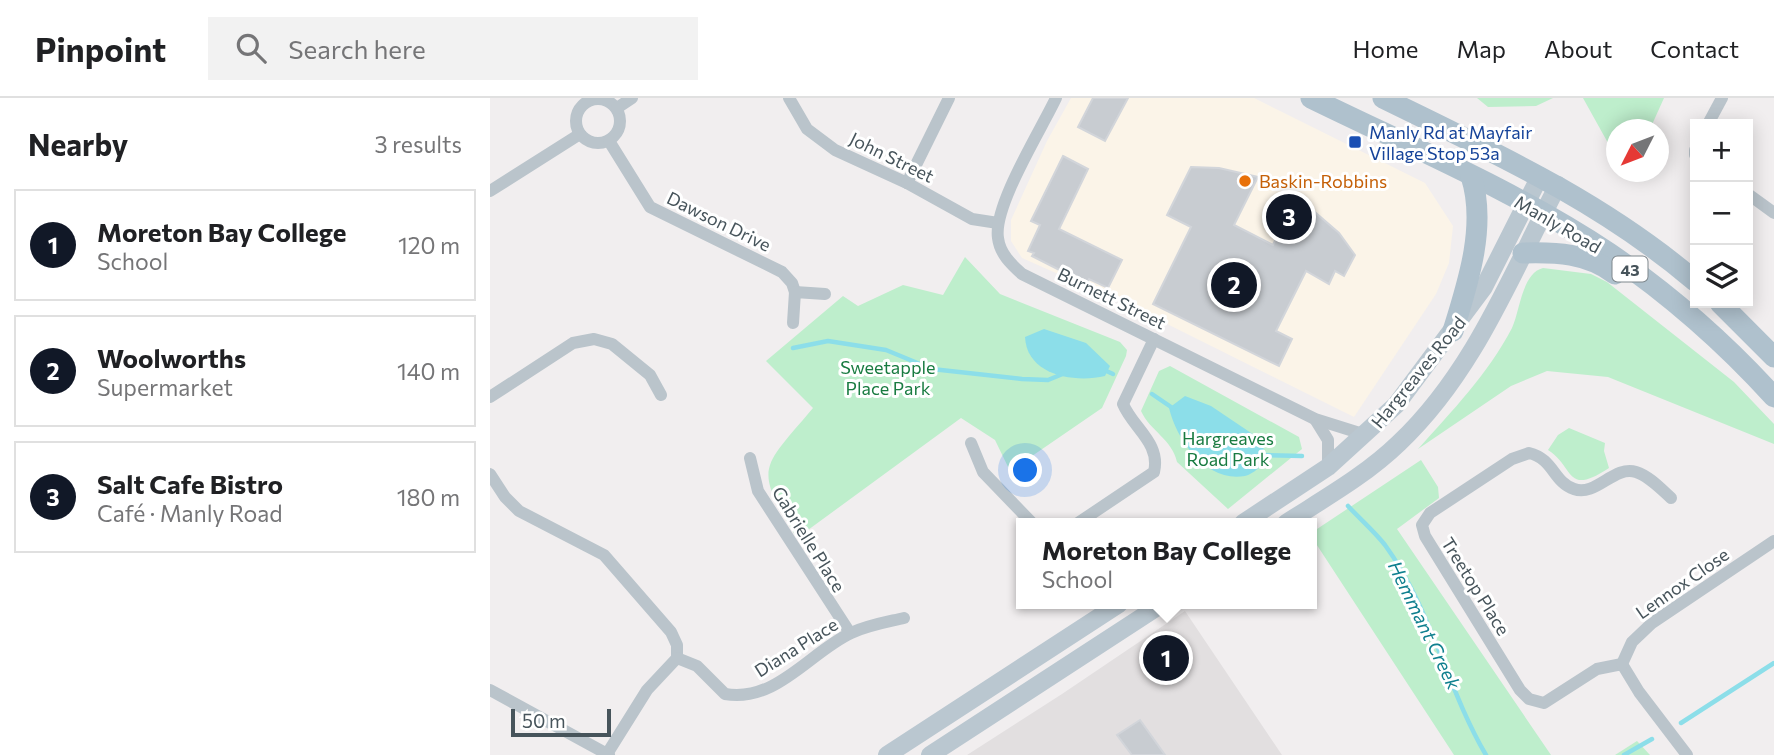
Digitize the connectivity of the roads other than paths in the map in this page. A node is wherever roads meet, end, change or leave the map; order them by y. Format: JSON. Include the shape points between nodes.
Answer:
{"nodes":[{"id":1,"x":632,"y":98,"type":"edge"},
{"id":2,"x":789,"y":98,"type":"edge"},
{"id":3,"x":949,"y":98,"type":"edge"},
{"id":4,"x":1056,"y":98,"type":"edge"},
{"id":5,"x":1311,"y":98,"type":"edge"},
{"id":6,"x":1383,"y":98,"type":"edge"},
{"id":7,"x":1722,"y":98,"type":"edge"},
{"id":8,"x":580,"y":101,"type":"edge"},
{"id":9,"x":617,"y":108,"type":"junction"},
{"id":10,"x":1712,"y":119,"type":"edge"},
{"id":11,"x":580,"y":134,"type":"junction"},
{"id":12,"x":609,"y":141,"type":"junction"},
{"id":13,"x":1471,"y":176,"type":"junction"},
{"id":14,"x":1549,"y":180,"type":"junction"},
{"id":15,"x":907,"y":183,"type":"junction"},
{"id":16,"x":490,"y":191,"type":"edge"},
{"id":17,"x":1753,"y":198,"type":"edge"},
{"id":18,"x":1534,"y":208,"type":"junction"},
{"id":19,"x":1774,"y":213,"type":"edge"},
{"id":20,"x":998,"y":223,"type":"junction"},
{"id":21,"x":1523,"y":253,"type":"junction"},
{"id":22,"x":1690,"y":277,"type":"edge"},
{"id":23,"x":795,"y":292,"type":"junction"},
{"id":24,"x":825,"y":294,"type":"dead end"},
{"id":25,"x":1725,"y":308,"type":"edge"},
{"id":26,"x":793,"y":323,"type":"dead end"},
{"id":27,"x":1453,"y":331,"type":"junction"},
{"id":28,"x":1710,"y":333,"type":"junction"},
{"id":29,"x":1154,"y":339,"type":"junction"},
{"id":30,"x":1774,"y":357,"type":"edge"},
{"id":31,"x":661,"y":395,"type":"dead end"},
{"id":32,"x":490,"y":397,"type":"edge"},
{"id":33,"x":1774,"y":397,"type":"edge"},
{"id":34,"x":1315,"y":419,"type":"junction"},
{"id":35,"x":1366,"y":435,"type":"junction"},
{"id":36,"x":971,"y":443,"type":"dead end"},
{"id":37,"x":750,"y":458,"type":"dead end"},
{"id":38,"x":1328,"y":467,"type":"junction"},
{"id":39,"x":490,"y":474,"type":"edge"},
{"id":40,"x":1671,"y":498,"type":"dead end"},
{"id":41,"x":1027,"y":518,"type":"edge"},
{"id":42,"x":1085,"y":518,"type":"edge"},
{"id":43,"x":1251,"y":518,"type":"edge"},
{"id":44,"x":1294,"y":518,"type":"edge"},
{"id":45,"x":1774,"y":541,"type":"edge"},
{"id":46,"x":1111,"y":609,"type":"edge"},
{"id":47,"x":1154,"y":609,"type":"edge"},
{"id":48,"x":904,"y":618,"type":"dead end"},
{"id":49,"x":850,"y":633,"type":"junction"},
{"id":50,"x":677,"y":658,"type":"junction"},
{"id":51,"x":1622,"y":664,"type":"junction"},
{"id":52,"x":490,"y":691,"type":"edge"},
{"id":53,"x":608,"y":754,"type":"edge"},
{"id":54,"x":887,"y":755,"type":"edge"},
{"id":55,"x":930,"y":755,"type":"edge"},
{"id":56,"x":1688,"y":755,"type":"edge"}],
"edges":[{"from":1,"to":9,"type":"street"},
{"from":2,"to":15,"type":"street","name":"John Street","via":[[807,129],[835,150]]},
{"from":3,"to":15,"type":"street"},
{"from":4,"to":20,"type":"street"},
{"from":5,"to":13,"type":"main road","name":"Manly Road","number":"43"},
{"from":6,"to":14,"type":"main road","name":"Manly Road","number":"43"},
{"from":7,"to":10,"type":"street"},
{"from":8,"to":9,"type":"street","via":[[599,98]]},
{"from":8,"to":11,"type":"street","via":[[576,117]]},
{"from":9,"to":12,"type":"street","via":[[620,127]]},
{"from":11,"to":12,"type":"street","via":[[592,143]]},
{"from":11,"to":16,"type":"street"},
{"from":12,"to":23,"type":"street","name":"Dawson Drive","via":[[650,207],[782,272]]},
{"from":13,"to":18,"type":"main road","name":"Manly Road","number":"43"},
{"from":13,"to":27,"type":"main road","via":[[1477,216],[1468,281]]},
{"from":14,"to":18,"type":"main road","name":"Hargreaves Road"},
{"from":14,"to":22,"type":"main road","name":"Manly Road","number":"43","via":[[1645,240]]},
{"from":15,"to":20,"type":"street","name":"John Street","via":[[972,219]]},
{"from":17,"to":19,"type":"street"},
{"from":18,"to":21,"type":"main road","name":"Hargreaves Road"},
{"from":18,"to":27,"type":"main road","name":"Hargreaves Road"},
{"from":18,"to":28,"type":"main road","name":"Manly Road","number":"43","via":[[1610,254]]},
{"from":20,"to":29,"type":"street","name":"Burnett Street","via":[[1003,253],[1022,274]]},
{"from":21,"to":28,"type":"main road","via":[[1569,254],[1598,262],[1686,328]]},
{"from":21,"to":44,"type":"main road","name":"Hargreaves Road","via":[[1466,362],[1416,427],[1375,464]]},
{"from":23,"to":24,"type":"street"},
{"from":23,"to":26,"type":"street"},
{"from":25,"to":30,"type":"main road"},
{"from":27,"to":35,"type":"main road","name":"Hargreaves Road","via":[[1396,405]]},
{"from":28,"to":33,"type":"main road","name":"Manly Road","number":"43"},
{"from":29,"to":34,"type":"street","name":"Burnett Street"},
{"from":29,"to":42,"type":"street","via":[[1123,404],[1153,447],[1153,472]]},
{"from":31,"to":32,"type":"street","via":[[650,375],[612,344],[594,339],[573,343]]},
{"from":34,"to":35,"type":"street","name":"Burnett Street"},
{"from":34,"to":38,"type":"street","via":[[1328,440]]},
{"from":35,"to":38,"type":"main road","name":"Hargreaves Road"},
{"from":36,"to":41,"type":"street","via":[[983,472]]},
{"from":37,"to":49,"type":"street","name":"Gabrielle Place","via":[[758,491]]},
{"from":38,"to":43,"type":"main road","name":"Hargreaves Road"},
{"from":39,"to":50,"type":"street","via":[[519,511],[611,561],[671,632]]},
{"from":40,"to":51,"type":"street","name":"Treetop Place","via":[[1636,472],[1626,471],[1577,491],[1564,484],[1548,461],[1529,453],[1512,459],[1430,513],[1422,525],[1425,537],[1529,699],[1544,703],[1597,669]]},
{"from":45,"to":51,"type":"street","name":"Lennox Close","via":[[1652,623],[1632,642]]},
{"from":46,"to":54,"type":"main road"},
{"from":47,"to":55,"type":"main road"},
{"from":48,"to":49,"type":"street","name":"Diana Place"},
{"from":49,"to":50,"type":"street","name":"Diana Place","via":[[765,690],[742,695],[725,694],[697,666]]},
{"from":50,"to":53,"type":"street","via":[[647,690]]},
{"from":51,"to":56,"type":"street"},
{"from":52,"to":53,"type":"street"}]}
